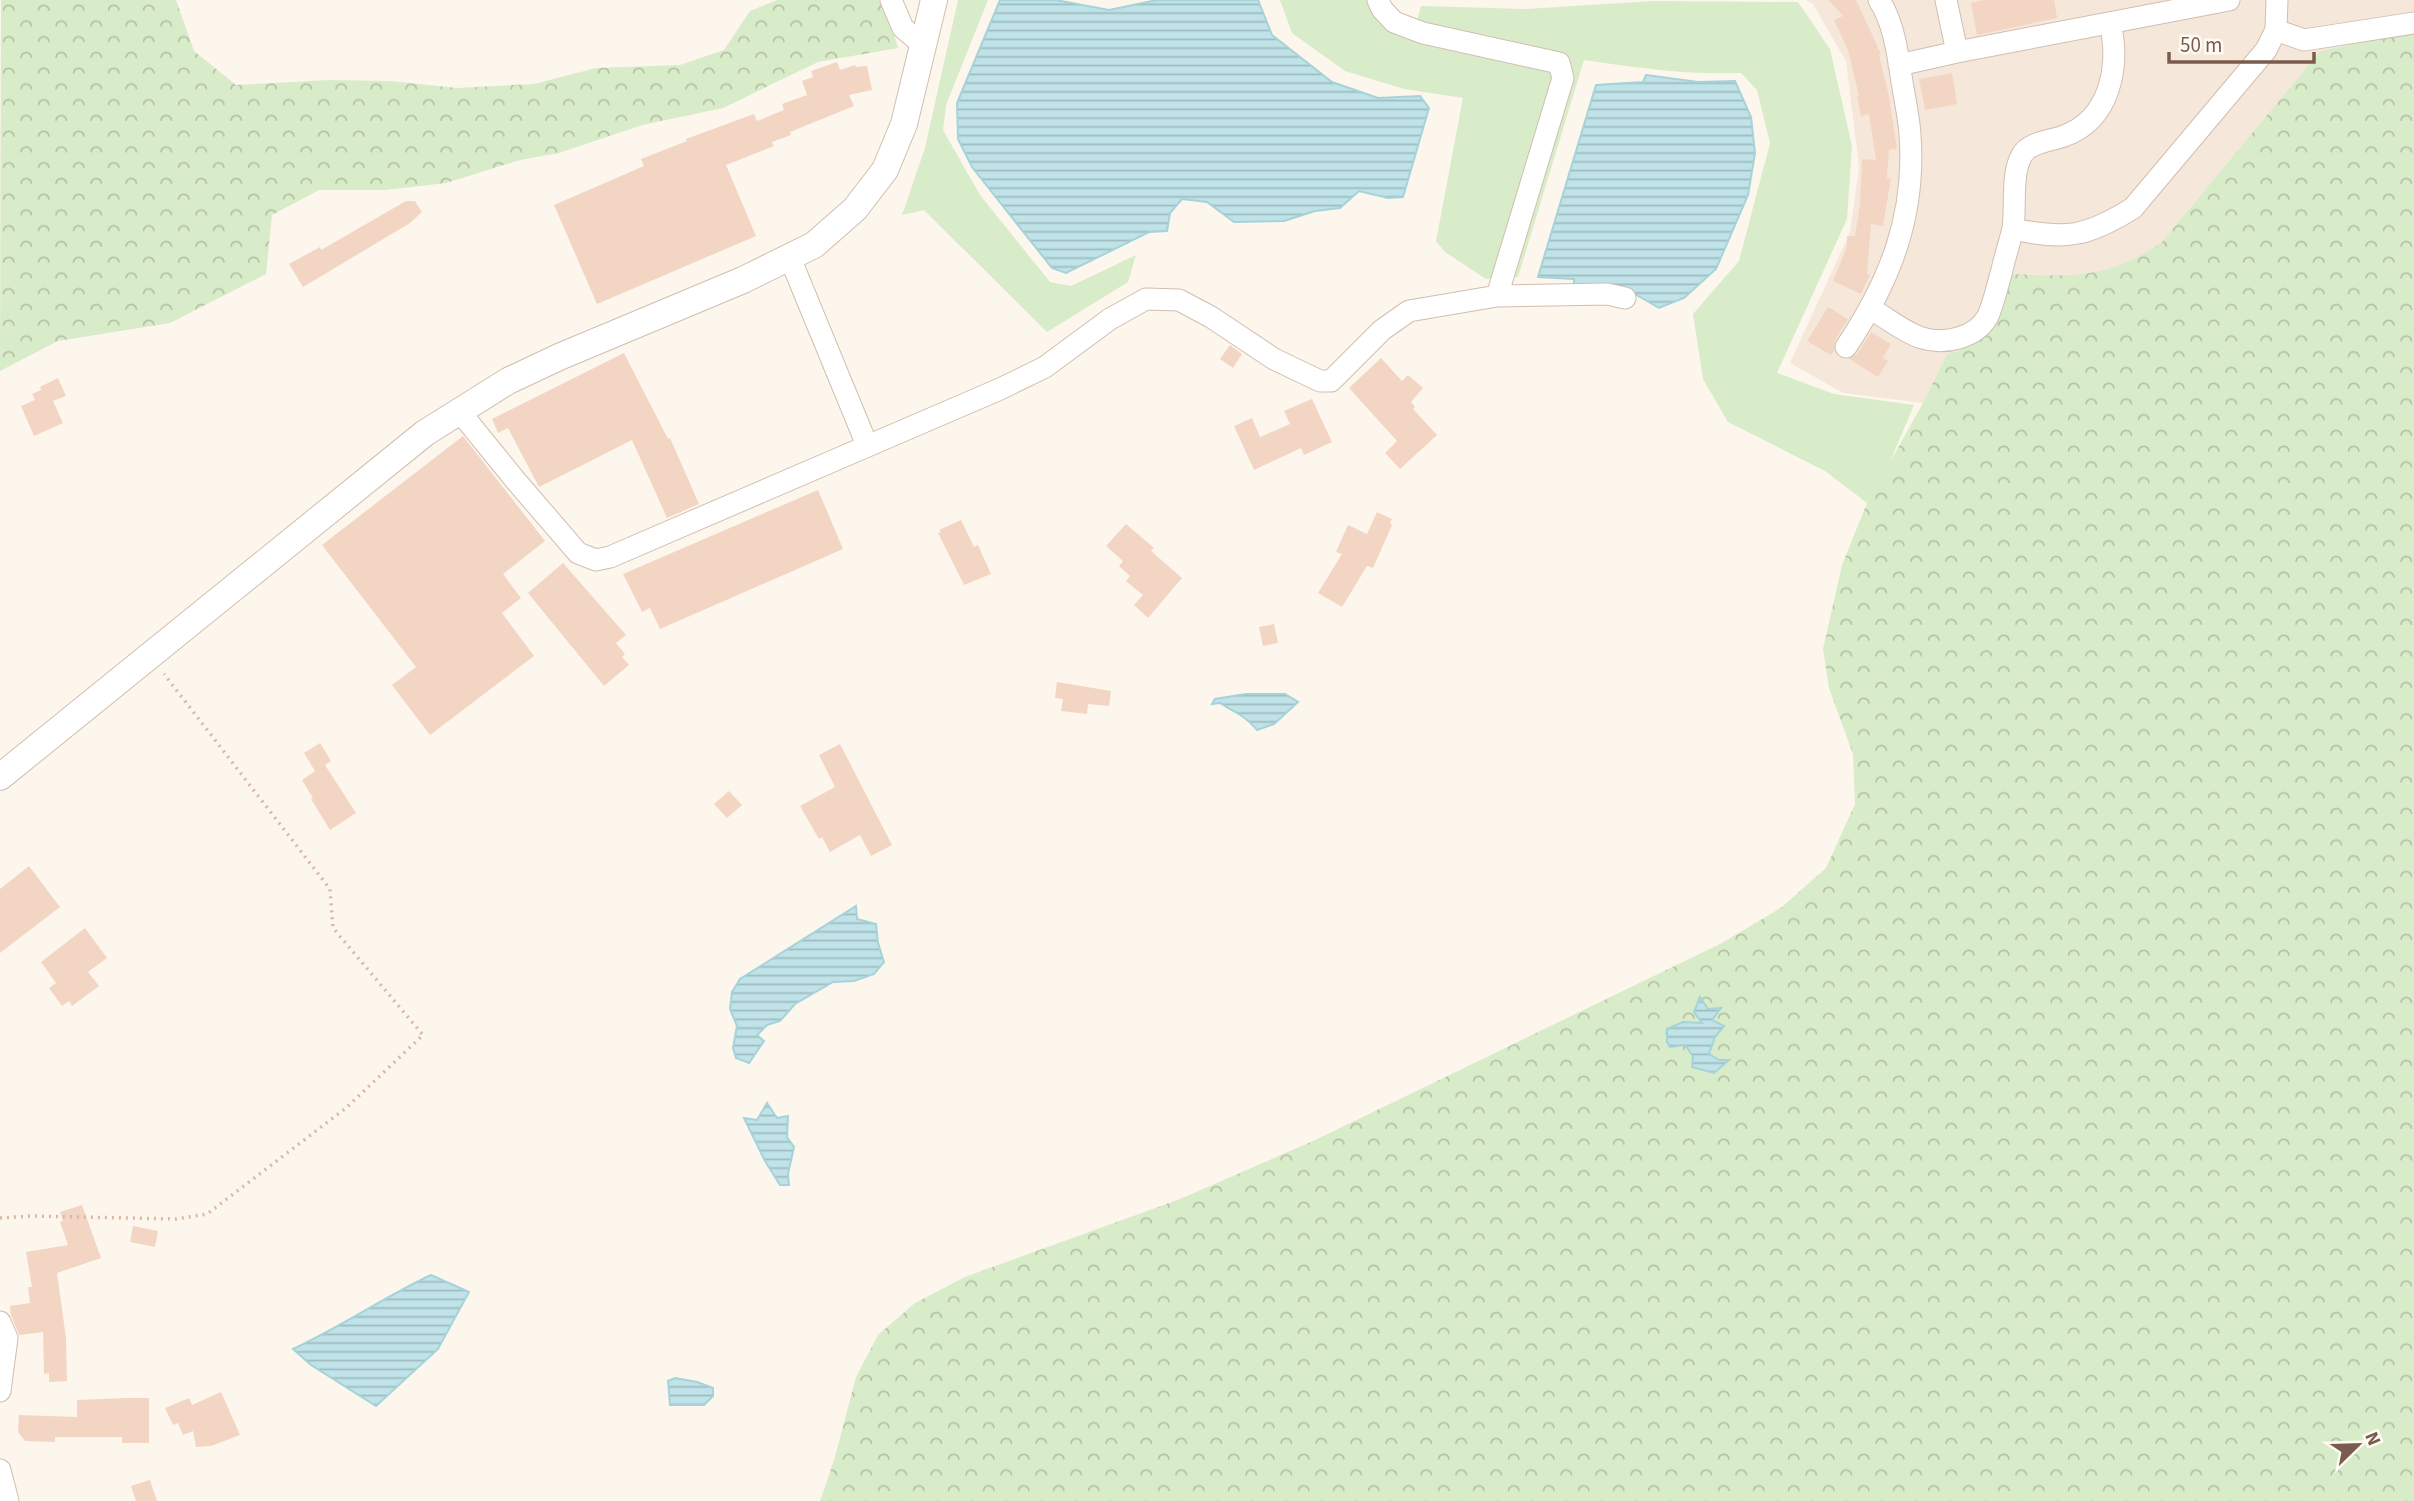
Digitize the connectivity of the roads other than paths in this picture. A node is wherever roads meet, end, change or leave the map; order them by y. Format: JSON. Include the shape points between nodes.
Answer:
{"nodes":[{"id":1,"x":891,"y":0,"type":"edge"},
{"id":2,"x":934,"y":0,"type":"edge"},
{"id":3,"x":1378,"y":0,"type":"edge"},
{"id":4,"x":1879,"y":0,"type":"edge"},
{"id":5,"x":1946,"y":0,"type":"edge"},
{"id":6,"x":2229,"y":0,"type":"edge"},
{"id":7,"x":2277,"y":0,"type":"edge"},
{"id":8,"x":2167,"y":5,"type":"edge"},
{"id":9,"x":2110,"y":23,"type":"junction"},
{"id":10,"x":2414,"y":23,"type":"edge"},
{"id":11,"x":2276,"y":30,"type":"junction"},
{"id":12,"x":922,"y":44,"type":"junction"},
{"id":13,"x":1957,"y":52,"type":"junction"},
{"id":14,"x":1899,"y":65,"type":"junction"},
{"id":15,"x":2012,"y":229,"type":"junction"},
{"id":16,"x":790,"y":258,"type":"junction"},
{"id":17,"x":1497,"y":296,"type":"junction"},
{"id":18,"x":1625,"y":298,"type":"dead end"},
{"id":19,"x":1871,"y":309,"type":"junction"},
{"id":20,"x":1846,"y":347,"type":"dead end"},
{"id":21,"x":460,"y":412,"type":"junction"},
{"id":22,"x":867,"y":445,"type":"junction"},
{"id":23,"x":0,"y":777,"type":"edge"},
{"id":24,"x":0,"y":1322,"type":"edge"},
{"id":25,"x":0,"y":1391,"type":"edge"},
{"id":26,"x":0,"y":1469,"type":"edge"},
{"id":27,"x":8,"y":1501,"type":"edge"}],
"edges":[{"from":1,"to":12,"type":"street","via":[[903,28]]},
{"from":2,"to":12,"type":"street"},
{"from":3,"to":17,"type":"street","via":[[1394,22],[1423,33],[1559,63],[1563,78]]},
{"from":4,"to":14,"type":"street"},
{"from":5,"to":13,"type":"street"},
{"from":6,"to":8,"type":"street"},
{"from":7,"to":11,"type":"street"},
{"from":8,"to":9,"type":"street"},
{"from":9,"to":13,"type":"street"},
{"from":9,"to":15,"type":"street","via":[[2114,74],[2104,101],[2088,121],[2068,135],[2023,151],[2017,163]]},
{"from":10,"to":11,"type":"street","via":[[2304,40]]},
{"from":11,"to":15,"type":"street","via":[[2266,50],[2133,208],[2083,234],[2048,236]]},
{"from":12,"to":16,"type":"street","via":[[904,124],[886,170],[855,209],[814,245]]},
{"from":13,"to":14,"type":"street"},
{"from":14,"to":19,"type":"street","via":[[1910,135],[1909,198],[1899,242]]},
{"from":15,"to":19,"type":"street","via":[[1987,318],[1968,335],[1947,342],[1921,338]]},
{"from":16,"to":21,"type":"street","via":[[559,357],[508,381]]},
{"from":16,"to":22,"type":"street"},
{"from":17,"to":18,"type":"street","via":[[1607,294]]},
{"from":17,"to":22,"type":"street","via":[[1409,311],[1382,330],[1331,381],[1320,381],[1274,359],[1180,300],[1146,299],[1045,366]]},
{"from":19,"to":20,"type":"street"},
{"from":21,"to":22,"type":"street","via":[[578,553],[596,560]]},
{"from":21,"to":23,"type":"street","via":[[425,433]]},
{"from":24,"to":25,"type":"street","via":[[7,1338]]},
{"from":26,"to":27,"type":"street"}]}
